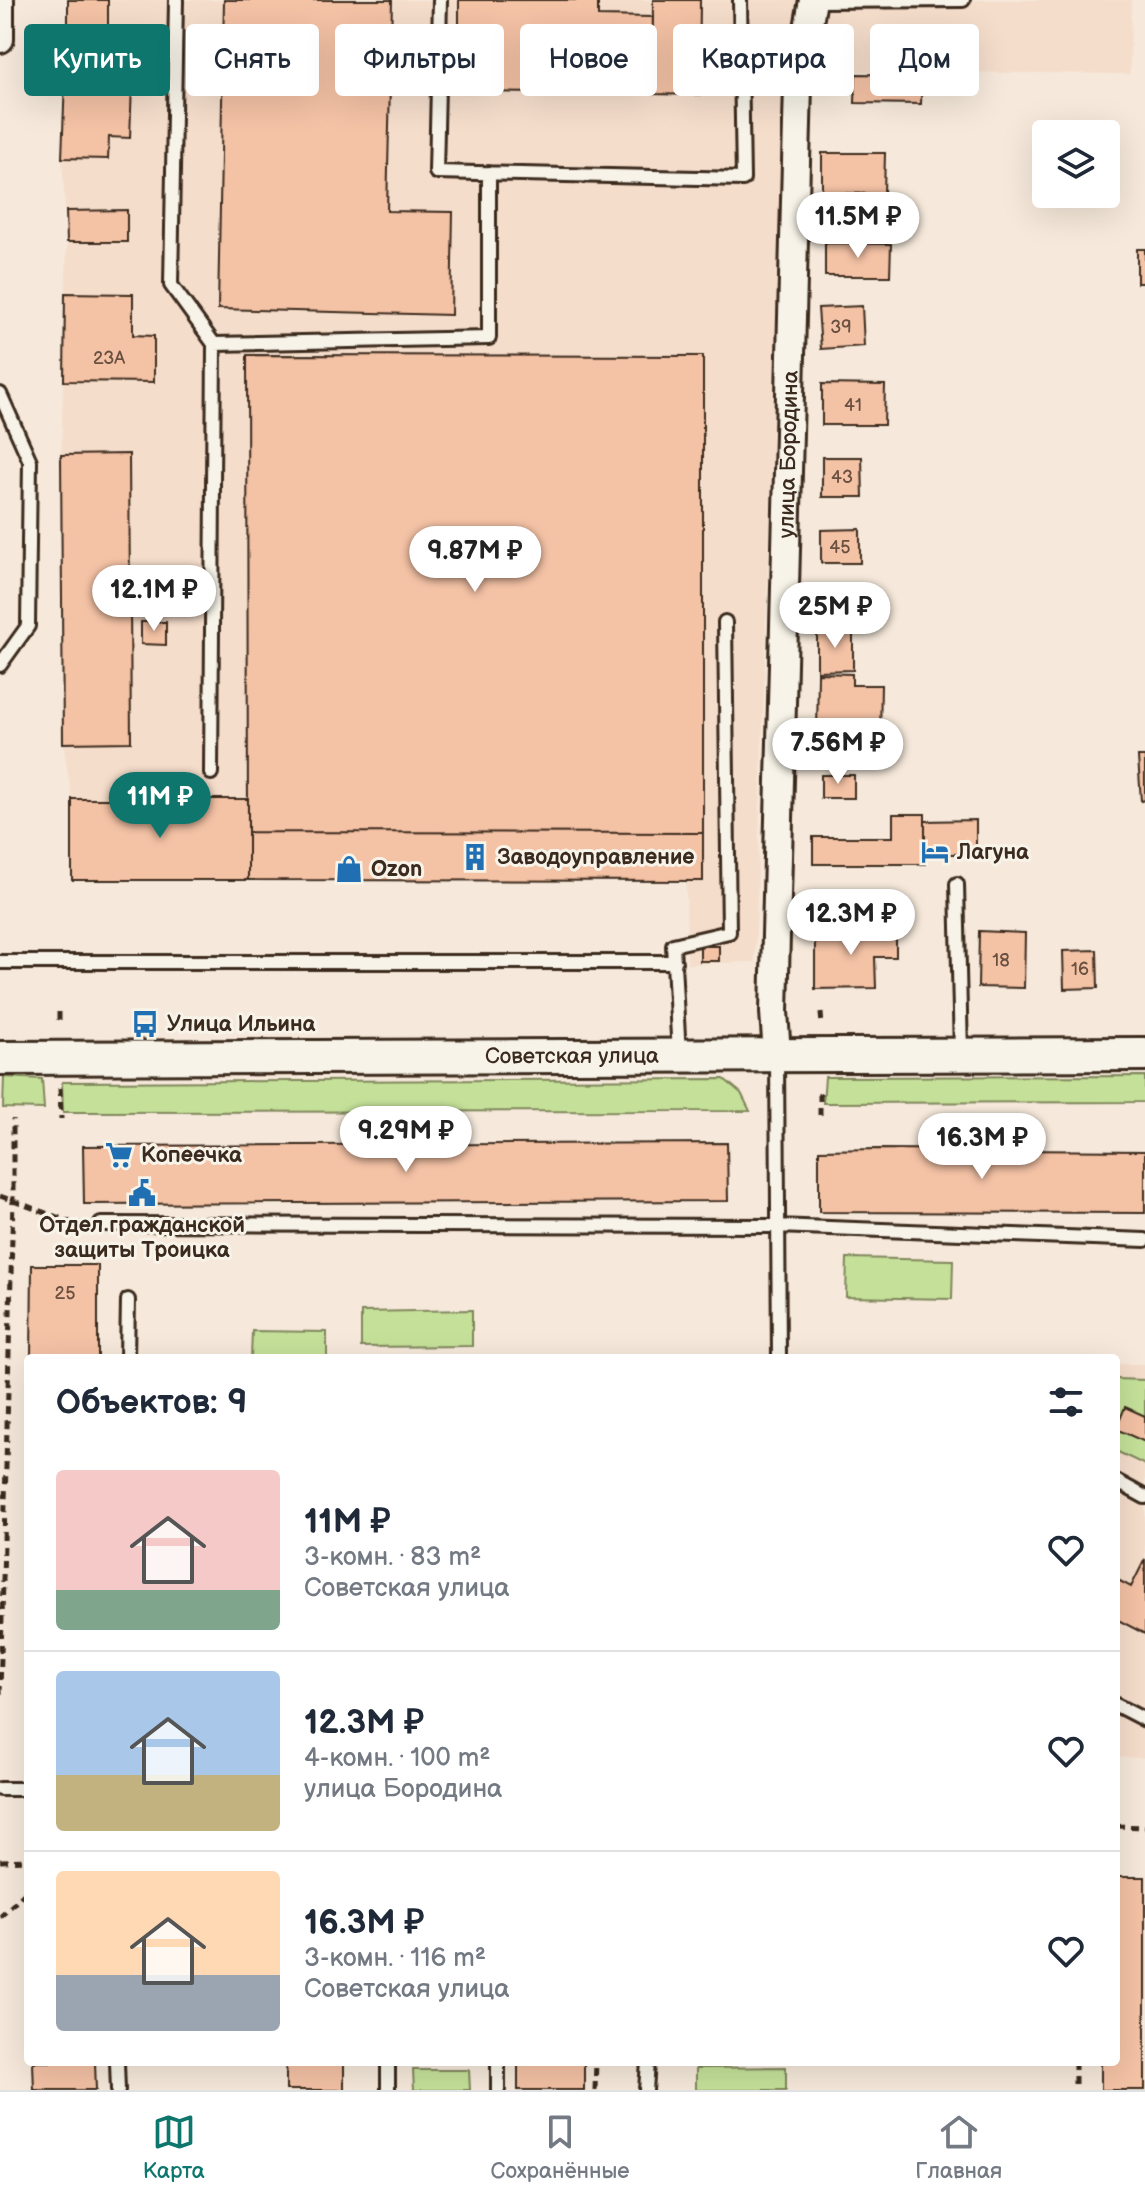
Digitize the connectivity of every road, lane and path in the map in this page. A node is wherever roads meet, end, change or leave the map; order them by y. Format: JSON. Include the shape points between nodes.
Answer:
{"nodes":[{"id":1,"x":0,"y":0,"type":"edge"},
{"id":2,"x":176,"y":0,"type":"edge"},
{"id":3,"x":440,"y":0,"type":"edge"},
{"id":4,"x":740,"y":0,"type":"edge"},
{"id":5,"x":963,"y":0,"type":"edge"},
{"id":6,"x":813,"y":1,"type":"edge"},
{"id":7,"x":0,"y":39,"type":"edge"},
{"id":8,"x":489,"y":173,"type":"junction"},
{"id":9,"x":214,"y":344,"type":"junction"},
{"id":10,"x":0,"y":394,"type":"edge"},
{"id":11,"x":725,"y":622,"type":"dead end"},
{"id":12,"x":0,"y":665,"type":"edge"},
{"id":13,"x":211,"y":773,"type":"dead end"},
{"id":14,"x":957,"y":884,"type":"dead end"},
{"id":15,"x":0,"y":962,"type":"edge"},
{"id":16,"x":675,"y":962,"type":"junction"},
{"id":17,"x":777,"y":1054,"type":"junction"},
{"id":18,"x":961,"y":1054,"type":"junction"},
{"id":19,"x":1145,"y":1054,"type":"edge"},
{"id":20,"x":679,"y":1055,"type":"junction"},
{"id":21,"x":0,"y":1058,"type":"edge"},
{"id":22,"x":13,"y":1119,"type":"dead end"},
{"id":23,"x":0,"y":1196,"type":"edge"},
{"id":24,"x":13,"y":1199,"type":"junction"},
{"id":25,"x":73,"y":1223,"type":"dead end"},
{"id":26,"x":101,"y":1224,"type":"dead end"},
{"id":27,"x":777,"y":1226,"type":"junction"},
{"id":28,"x":1145,"y":1240,"type":"edge"},
{"id":29,"x":128,"y":1300,"type":"dead end"},
{"id":30,"x":127,"y":1354,"type":"edge"},
{"id":31,"x":779,"y":1354,"type":"edge"},
{"id":32,"x":1120,"y":1483,"type":"edge"},
{"id":33,"x":1145,"y":1497,"type":"edge"},
{"id":34,"x":0,"y":1694,"type":"edge"},
{"id":35,"x":1120,"y":1707,"type":"edge"},
{"id":36,"x":1145,"y":1720,"type":"edge"},
{"id":37,"x":0,"y":1789,"type":"edge"},
{"id":38,"x":24,"y":1789,"type":"edge"},
{"id":39,"x":1120,"y":1826,"type":"edge"},
{"id":40,"x":1145,"y":1827,"type":"edge"},
{"id":41,"x":24,"y":1860,"type":"edge"},
{"id":42,"x":0,"y":1861,"type":"edge"},
{"id":43,"x":24,"y":1894,"type":"edge"},
{"id":44,"x":0,"y":1917,"type":"edge"},
{"id":45,"x":117,"y":2066,"type":"edge"},
{"id":46,"x":388,"y":2066,"type":"edge"},
{"id":47,"x":498,"y":2066,"type":"edge"},
{"id":48,"x":596,"y":2066,"type":"edge"},
{"id":49,"x":648,"y":2066,"type":"edge"},
{"id":50,"x":1075,"y":2066,"type":"edge"},
{"id":51,"x":118,"y":2090,"type":"edge"},
{"id":52,"x":388,"y":2090,"type":"edge"},
{"id":53,"x":498,"y":2090,"type":"edge"},
{"id":54,"x":595,"y":2090,"type":"edge"},
{"id":55,"x":646,"y":2090,"type":"edge"},
{"id":56,"x":1075,"y":2090,"type":"edge"}],
"edges":[{"from":1,"to":7,"type":"street"},
{"from":2,"to":9,"type":"lane","via":[[171,285]]},
{"from":3,"to":8,"type":"lane","via":[[436,172]]},
{"from":4,"to":8,"type":"lane","via":[[743,179]]},
{"from":5,"to":6,"type":"lane"},
{"from":6,"to":17,"type":"street","name":"улица Бородина","via":[[798,85]]},
{"from":8,"to":9,"type":"lane","via":[[489,338]]},
{"from":9,"to":13,"type":"lane"},
{"from":10,"to":12,"type":"lane","via":[[30,461],[28,626]]},
{"from":11,"to":16,"type":"lane","via":[[729,932],[673,945]]},
{"from":14,"to":18,"type":"lane"},
{"from":15,"to":16,"type":"lane"},
{"from":16,"to":20,"type":"lane"},
{"from":17,"to":18,"type":"street","name":"Советская улица"},
{"from":17,"to":20,"type":"street","name":"Советская улица"},
{"from":17,"to":27,"type":"lane"},
{"from":18,"to":19,"type":"street","name":"Советская улица"},
{"from":20,"to":21,"type":"street","name":"Советская улица"},
{"from":22,"to":24,"type":"path"},
{"from":23,"to":24,"type":"path"},
{"from":24,"to":25,"type":"path"},
{"from":24,"to":34,"type":"path"},
{"from":26,"to":27,"type":"lane"},
{"from":27,"to":28,"type":"lane"},
{"from":27,"to":31,"type":"lane"},
{"from":29,"to":30,"type":"lane"},
{"from":32,"to":33,"type":"lane"},
{"from":35,"to":36,"type":"lane"},
{"from":37,"to":38,"type":"lane"},
{"from":39,"to":40,"type":"path"},
{"from":41,"to":42,"type":"path"},
{"from":43,"to":44,"type":"path"},
{"from":45,"to":51,"type":"lane"},
{"from":46,"to":52,"type":"lane"},
{"from":47,"to":53,"type":"lane"},
{"from":48,"to":54,"type":"path"},
{"from":49,"to":55,"type":"lane"},
{"from":50,"to":56,"type":"path"}]}
